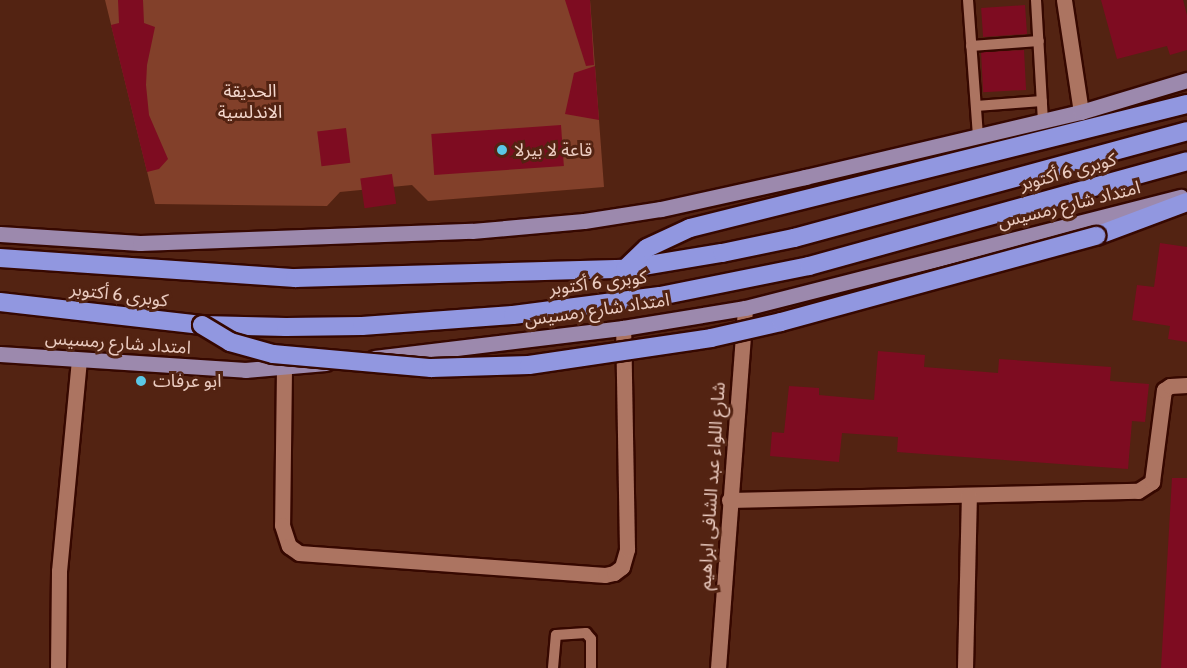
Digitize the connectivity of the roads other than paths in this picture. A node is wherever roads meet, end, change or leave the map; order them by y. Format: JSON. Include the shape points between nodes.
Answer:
{"nodes":[{"id":1,"x":968,"y":0,"type":"edge"},
{"id":2,"x":973,"y":0,"type":"edge"},
{"id":3,"x":1036,"y":0,"type":"edge"},
{"id":4,"x":1064,"y":0,"type":"edge"},
{"id":5,"x":1038,"y":41,"type":"junction"},
{"id":6,"x":971,"y":46,"type":"junction"},
{"id":7,"x":1187,"y":80,"type":"edge"},
{"id":8,"x":1042,"y":101,"type":"junction"},
{"id":9,"x":1187,"y":104,"type":"edge"},
{"id":10,"x":976,"y":106,"type":"junction"},
{"id":11,"x":1081,"y":112,"type":"junction"},
{"id":12,"x":1043,"y":121,"type":"junction"},
{"id":13,"x":1187,"y":131,"type":"edge"},
{"id":14,"x":978,"y":136,"type":"junction"},
{"id":15,"x":1187,"y":161,"type":"edge"},
{"id":16,"x":1187,"y":195,"type":"edge"},
{"id":17,"x":1187,"y":202,"type":"edge"},
{"id":18,"x":0,"y":234,"type":"edge"},
{"id":19,"x":0,"y":258,"type":"edge"},
{"id":20,"x":625,"y":269,"type":"junction"},
{"id":21,"x":0,"y":302,"type":"edge"},
{"id":22,"x":745,"y":308,"type":"junction"},
{"id":23,"x":202,"y":325,"type":"junction"},
{"id":24,"x":623,"y":328,"type":"junction"},
{"id":25,"x":0,"y":354,"type":"edge"},
{"id":26,"x":79,"y":361,"type":"junction"},
{"id":27,"x":284,"y":368,"type":"junction"},
{"id":28,"x":1187,"y":385,"type":"edge"},
{"id":29,"x":969,"y":495,"type":"junction"},
{"id":30,"x":729,"y":500,"type":"junction"},
{"id":31,"x":58,"y":668,"type":"edge"},
{"id":32,"x":553,"y":668,"type":"edge"},
{"id":33,"x":591,"y":668,"type":"edge"},
{"id":34,"x":718,"y":668,"type":"edge"},
{"id":35,"x":965,"y":668,"type":"edge"}],
"edges":[{"from":1,"to":2,"type":"lane"},
{"from":1,"to":6,"type":"lane"},
{"from":3,"to":5,"type":"lane"},
{"from":4,"to":11,"type":"street"},
{"from":5,"to":6,"type":"lane"},
{"from":5,"to":8,"type":"lane"},
{"from":6,"to":10,"type":"lane"},
{"from":7,"to":11,"type":"main road"},
{"from":8,"to":10,"type":"lane"},
{"from":8,"to":12,"type":"lane"},
{"from":9,"to":20,"type":"highway","via":[[690,228],[647,248]]},
{"from":10,"to":14,"type":"lane"},
{"from":11,"to":12,"type":"main road"},
{"from":12,"to":14,"type":"main road"},
{"from":13,"to":20,"type":"highway","name":"كوبرى 6 أكتوبر","via":[[794,237]]},
{"from":14,"to":18,"type":"main road","via":[[734,194],[584,221],[472,231],[140,243]]},
{"from":15,"to":23,"type":"highway","name":"كوبرى 6 أكتوبر","via":[[809,266],[660,296],[513,315],[362,326]]},
{"from":16,"to":22,"type":"main road","name":"امتداد شارع رمسيس"},
{"from":17,"to":23,"type":"highway","bridge":true,"via":[[1096,236],[781,322],[711,338],[529,365],[431,368],[273,354],[230,342]]},
{"from":19,"to":20,"type":"highway","name":"كوبرى 6 أكتوبر","via":[[295,278]]},
{"from":21,"to":23,"type":"highway","name":"كوبرى 6 أكتوبر"},
{"from":22,"to":24,"type":"main road","name":"امتداد شارع رمسيس"},
{"from":22,"to":30,"type":"street","name":"شارع اللواء عبد الشافى ابراهيم"},
{"from":24,"to":27,"type":"main road","name":"امتداد شارع رمسيس"},
{"from":24,"to":27,"type":"street","via":[[627,549],[622,567],[605,575],[299,553],[289,546],[282,525]]},
{"from":25,"to":26,"type":"main road","name":"امتداد شارع رمسيس"},
{"from":26,"to":27,"type":"main road","name":"امتداد شارع رمسيس","via":[[245,370]]},
{"from":26,"to":31,"type":"street","via":[[59,572]]},
{"from":28,"to":29,"type":"street","via":[[1170,386],[1161,398],[1154,474],[1146,489]]},
{"from":29,"to":30,"type":"street"},
{"from":29,"to":35,"type":"street"},
{"from":30,"to":34,"type":"street","name":"شارع اللواء عبد الشافى ابراهيم"},
{"from":32,"to":33,"type":"lane","via":[[556,635],[586,633],[591,639]]}]}
